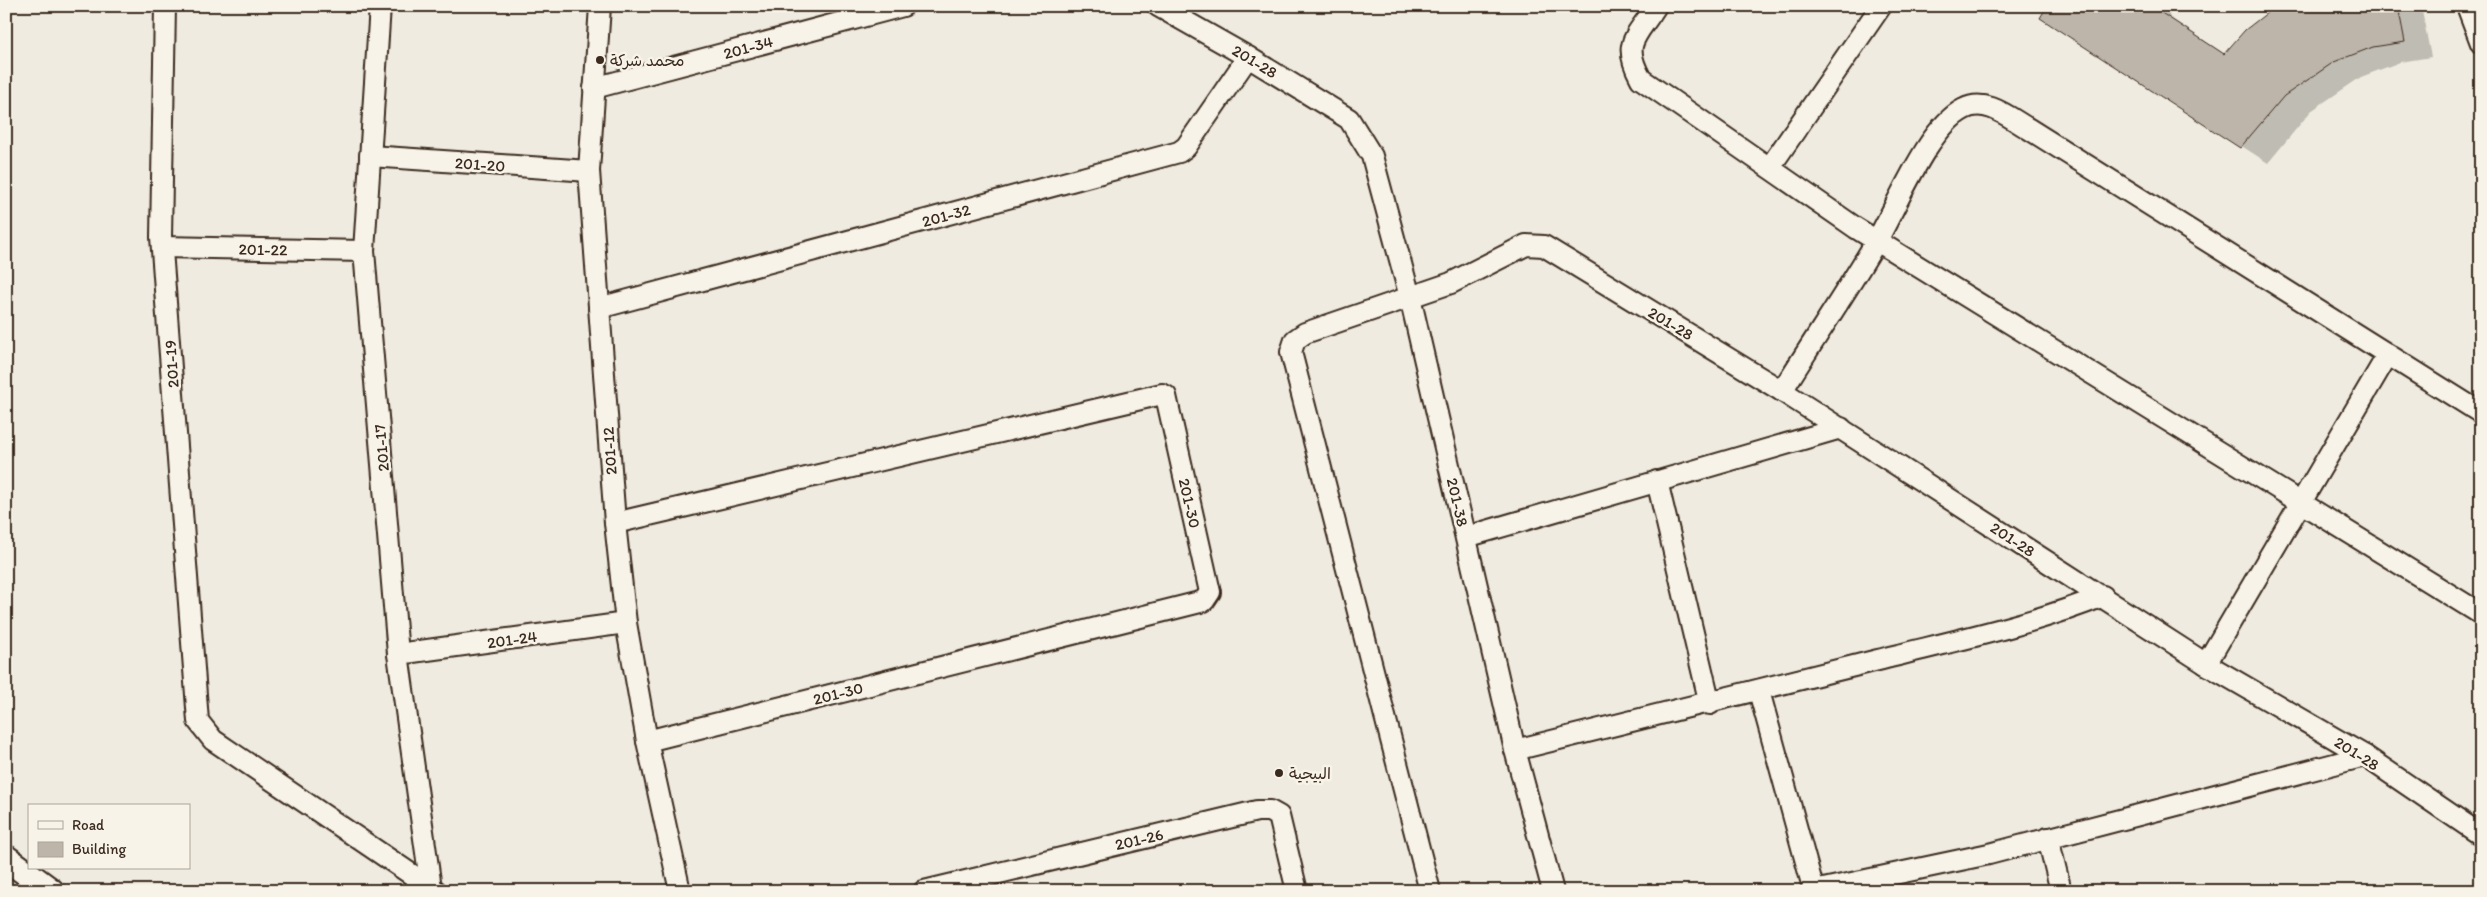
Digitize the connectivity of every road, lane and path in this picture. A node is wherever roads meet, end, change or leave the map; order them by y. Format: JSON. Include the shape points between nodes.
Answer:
{"nodes":[{"id":1,"x":165,"y":6,"type":"edge"},
{"id":2,"x":380,"y":6,"type":"edge"},
{"id":3,"x":600,"y":6,"type":"edge"},
{"id":4,"x":903,"y":6,"type":"edge"},
{"id":5,"x":1158,"y":6,"type":"edge"},
{"id":6,"x":1656,"y":6,"type":"edge"},
{"id":7,"x":1881,"y":6,"type":"edge"},
{"id":8,"x":2467,"y":6,"type":"edge"},
{"id":9,"x":2481,"y":43,"type":"edge"},
{"id":10,"x":1248,"y":56,"type":"junction"},
{"id":11,"x":594,"y":88,"type":"junction"},
{"id":12,"x":1349,"y":119,"type":"joint"},
{"id":13,"x":370,"y":156,"type":"junction"},
{"id":14,"x":1770,"y":167,"type":"junction"},
{"id":15,"x":589,"y":171,"type":"junction"},
{"id":16,"x":1877,"y":240,"type":"junction"},
{"id":17,"x":162,"y":247,"type":"junction"},
{"id":18,"x":364,"y":251,"type":"junction"},
{"id":19,"x":1410,"y":297,"type":"junction"},
{"id":20,"x":599,"y":308,"type":"junction"},
{"id":21,"x":2387,"y":356,"type":"junction"},
{"id":22,"x":1782,"y":391,"type":"junction"},
{"id":23,"x":2481,"y":413,"type":"edge"},
{"id":24,"x":1841,"y":428,"type":"junction"},
{"id":25,"x":1658,"y":481,"type":"junction"},
{"id":26,"x":2300,"y":502,"type":"junction"},
{"id":27,"x":615,"y":523,"type":"junction"},
{"id":28,"x":1466,"y":537,"type":"junction"},
{"id":29,"x":2103,"y":596,"type":"junction"},
{"id":30,"x":2481,"y":614,"type":"edge"},
{"id":31,"x":626,"y":623,"type":"junction"},
{"id":32,"x":398,"y":654,"type":"junction"},
{"id":33,"x":2206,"y":664,"type":"junction"},
{"id":34,"x":1759,"y":691,"type":"junction"},
{"id":35,"x":1710,"y":704,"type":"junction"},
{"id":36,"x":647,"y":741,"type":"junction"},
{"id":37,"x":1515,"y":750,"type":"junction"},
{"id":38,"x":2365,"y":756,"type":"junction"},
{"id":39,"x":2481,"y":835,"type":"edge"},
{"id":40,"x":2048,"y":838,"type":"junction"},
{"id":41,"x":8,"y":861,"type":"edge"},
{"id":42,"x":434,"y":889,"type":"edge"},
{"id":43,"x":51,"y":891,"type":"edge"},
{"id":44,"x":680,"y":891,"type":"edge"},
{"id":45,"x":924,"y":891,"type":"edge"},
{"id":46,"x":1297,"y":891,"type":"edge"},
{"id":47,"x":1430,"y":891,"type":"edge"},
{"id":48,"x":1553,"y":891,"type":"edge"},
{"id":49,"x":1814,"y":891,"type":"edge"},
{"id":50,"x":2061,"y":891,"type":"edge"}],
"edges":[{"from":1,"to":17,"type":"street","name":"201-19"},
{"from":2,"to":13,"type":"street","name":"201-17"},
{"from":3,"to":11,"type":"street","name":"201-12"},
{"from":4,"to":11,"type":"street","name":"201-34"},
{"from":5,"to":10,"type":"street","name":"201-28"},
{"from":6,"to":14,"type":"street","via":[[1630,48],[1631,60],[1641,79]]},
{"from":7,"to":14,"type":"street"},
{"from":8,"to":9,"type":"street"},
{"from":10,"to":12,"type":"street","name":"201-28"},
{"from":10,"to":20,"type":"street","name":"201-32","via":[[1186,147],[1178,152]]},
{"from":11,"to":15,"type":"street","name":"201-12"},
{"from":12,"to":19,"type":"street","name":"201-38","via":[[1372,156]]},
{"from":13,"to":15,"type":"street","name":"201-20"},
{"from":13,"to":18,"type":"street","name":"201-17"},
{"from":14,"to":16,"type":"street"},
{"from":15,"to":20,"type":"street","name":"201-12"},
{"from":16,"to":21,"type":"street","via":[[1946,120],[1965,108],[1985,105],[2206,239]]},
{"from":16,"to":22,"type":"street"},
{"from":16,"to":26,"type":"street"},
{"from":17,"to":18,"type":"street","name":"201-22"},
{"from":17,"to":42,"type":"street","name":"201-19","via":[[198,721],[214,740]]},
{"from":18,"to":32,"type":"street","name":"201-17"},
{"from":19,"to":22,"type":"street","name":"201-28","via":[[1458,280],[1526,245],[1544,246]]},
{"from":19,"to":28,"type":"street","name":"201-38"},
{"from":19,"to":47,"type":"street","via":[[1305,333],[1295,340],[1291,352]]},
{"from":20,"to":27,"type":"street","name":"201-12"},
{"from":21,"to":23,"type":"street"},
{"from":21,"to":26,"type":"street"},
{"from":22,"to":24,"type":"street","name":"201-28"},
{"from":24,"to":25,"type":"street"},
{"from":24,"to":29,"type":"street","name":"201-28"},
{"from":25,"to":28,"type":"street"},
{"from":25,"to":35,"type":"street"},
{"from":26,"to":30,"type":"street"},
{"from":26,"to":33,"type":"street"},
{"from":27,"to":31,"type":"street","name":"201-12"},
{"from":27,"to":36,"type":"street","name":"201-30","via":[[1162,394],[1166,396],[1210,592],[1204,601]]},
{"from":28,"to":37,"type":"street","name":"201-38"},
{"from":29,"to":33,"type":"street","name":"201-28"},
{"from":29,"to":34,"type":"street","via":[[2034,619]]},
{"from":31,"to":32,"type":"street","name":"201-24"},
{"from":31,"to":36,"type":"street","name":"201-12"},
{"from":32,"to":42,"type":"street","name":"201-17"},
{"from":33,"to":38,"type":"street","name":"201-28"},
{"from":34,"to":35,"type":"street"},
{"from":34,"to":49,"type":"street"},
{"from":35,"to":37,"type":"street"},
{"from":36,"to":44,"type":"street","name":"201-12"},
{"from":37,"to":48,"type":"street","name":"201-38"},
{"from":38,"to":39,"type":"street","name":"201-28"},
{"from":38,"to":40,"type":"street"},
{"from":40,"to":49,"type":"street","via":[[1989,854]]},
{"from":40,"to":50,"type":"street"},
{"from":41,"to":43,"type":"main road"},
{"from":45,"to":46,"type":"street","name":"201-26","via":[[1270,810],[1279,816]]}]}
